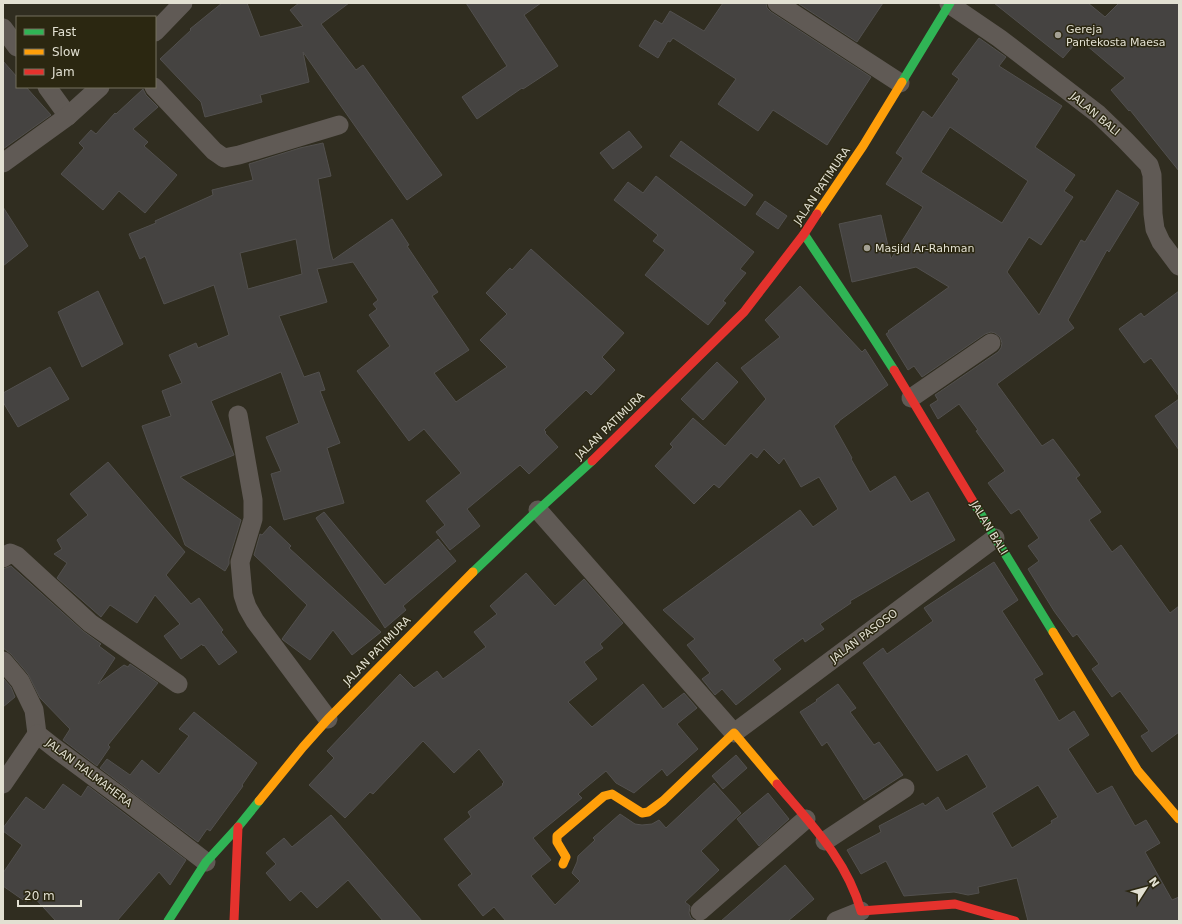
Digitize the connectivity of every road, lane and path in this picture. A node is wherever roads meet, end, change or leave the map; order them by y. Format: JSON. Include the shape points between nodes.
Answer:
{"nodes":[{"id":1,"x":183,"y":3,"type":"edge"},
{"id":2,"x":777,"y":3,"type":"edge"},
{"id":3,"x":950,"y":4,"type":"edge"},
{"id":4,"x":3,"y":28,"type":"edge"},
{"id":5,"x":156,"y":31,"type":"edge"},
{"id":6,"x":16,"y":46,"type":"edge"},
{"id":7,"x":900,"y":83,"type":"junction"},
{"id":8,"x":48,"y":88,"type":"edge"},
{"id":9,"x":99,"y":88,"type":"edge"},
{"id":10,"x":155,"y":88,"type":"edge"},
{"id":11,"x":68,"y":116,"type":"junction"},
{"id":12,"x":339,"y":125,"type":"dead end"},
{"id":13,"x":3,"y":163,"type":"edge"},
{"id":14,"x":804,"y":234,"type":"junction"},
{"id":15,"x":1179,"y":266,"type":"edge"},
{"id":16,"x":991,"y":343,"type":"dead end"},
{"id":17,"x":911,"y":398,"type":"junction"},
{"id":18,"x":238,"y":415,"type":"dead end"},
{"id":19,"x":538,"y":510,"type":"junction"},
{"id":20,"x":995,"y":538,"type":"junction"},
{"id":21,"x":3,"y":558,"type":"edge"},
{"id":22,"x":3,"y":661,"type":"edge"},
{"id":23,"x":178,"y":684,"type":"dead end"},
{"id":24,"x":328,"y":719,"type":"junction"},
{"id":25,"x":37,"y":734,"type":"junction"},
{"id":26,"x":734,"y":734,"type":"junction"},
{"id":27,"x":3,"y":784,"type":"edge"},
{"id":28,"x":905,"y":788,"type":"dead end"},
{"id":29,"x":806,"y":819,"type":"junction"},
{"id":30,"x":1179,"y":819,"type":"edge"},
{"id":31,"x":238,"y":827,"type":"junction"},
{"id":32,"x":825,"y":841,"type":"junction"},
{"id":33,"x":206,"y":862,"type":"junction"},
{"id":34,"x":563,"y":864,"type":"dead end"},
{"id":35,"x":864,"y":910,"type":"junction"},
{"id":36,"x":700,"y":911,"type":"dead end"},
{"id":37,"x":168,"y":921,"type":"edge"},
{"id":38,"x":234,"y":921,"type":"edge"},
{"id":39,"x":836,"y":921,"type":"edge"},
{"id":40,"x":1015,"y":921,"type":"edge"}],
"edges":[{"from":1,"to":5,"type":"street"},
{"from":2,"to":7,"type":"street"},
{"from":3,"to":7,"type":"street","name":"JALAN PATIMURA"},
{"from":3,"to":15,"type":"street","name":"JALAN BALI","via":[[1098,114],[1149,165],[1152,175],[1155,229],[1160,242]]},
{"from":4,"to":6,"type":"street"},
{"from":7,"to":14,"type":"street","name":"JALAN PATIMURA","via":[[863,146]]},
{"from":8,"to":11,"type":"street"},
{"from":9,"to":11,"type":"street"},
{"from":10,"to":12,"type":"street","via":[[214,151],[224,158]]},
{"from":11,"to":13,"type":"street"},
{"from":14,"to":17,"type":"street","name":"JALAN BALI"},
{"from":14,"to":19,"type":"street","name":"JALAN PATIMURA","via":[[744,312],[603,451]]},
{"from":16,"to":17,"type":"street"},
{"from":17,"to":20,"type":"street","name":"JALAN BALI"},
{"from":18,"to":24,"type":"street","via":[[253,500],[253,519],[240,562],[243,595],[254,621]]},
{"from":19,"to":24,"type":"street","name":"JALAN PATIMURA","via":[[460,583]]},
{"from":19,"to":26,"type":"street"},
{"from":20,"to":26,"type":"street","name":"JALAN PASOSO"},
{"from":20,"to":30,"type":"street","name":"JALAN BALI","via":[[1138,771]]},
{"from":21,"to":23,"type":"street","via":[[10,553],[18,556],[90,623]]},
{"from":22,"to":25,"type":"street","name":"JALAN HALMAHERA","via":[[20,682],[34,710]]},
{"from":24,"to":31,"type":"street","name":"JALAN PATIMURA"},
{"from":25,"to":27,"type":"street"},
{"from":25,"to":33,"type":"street","name":"JALAN HALMAHERA"},
{"from":26,"to":29,"type":"street"},
{"from":26,"to":34,"type":"street","name":"JALAN PASOSO","via":[[648,812],[642,813],[612,794],[604,796],[557,836],[557,842],[566,857]]},
{"from":28,"to":32,"type":"street"},
{"from":29,"to":32,"type":"street"},
{"from":29,"to":36,"type":"street"},
{"from":31,"to":33,"type":"street","name":"JALAN PATIMURA"},
{"from":31,"to":38,"type":"street"},
{"from":32,"to":35,"type":"street","via":[[850,879]]},
{"from":33,"to":37,"type":"street","name":"JALAN PATIMURA"},
{"from":35,"to":39,"type":"street"},
{"from":35,"to":40,"type":"street","via":[[955,904]]}]}
